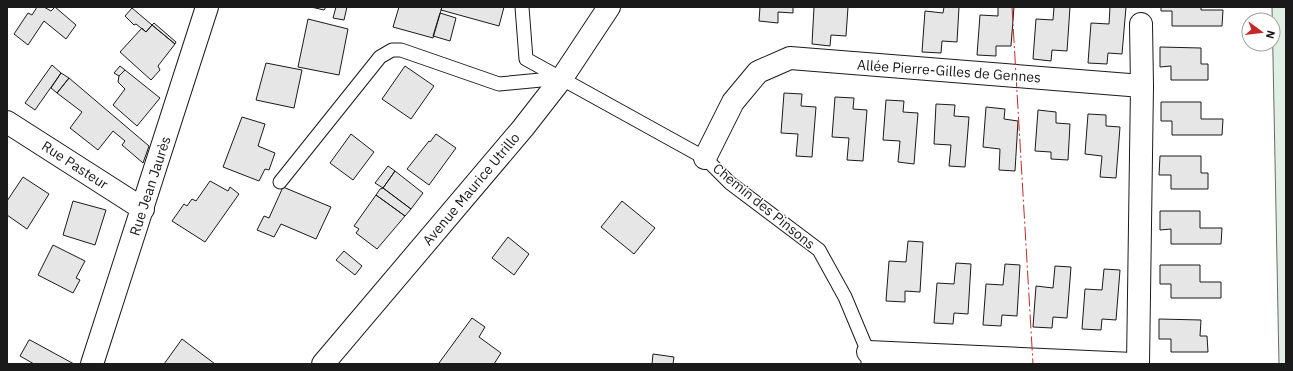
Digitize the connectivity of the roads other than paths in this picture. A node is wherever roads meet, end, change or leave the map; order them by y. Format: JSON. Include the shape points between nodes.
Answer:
{"nodes":[{"id":1,"x":207,"y":7,"type":"edge"},
{"id":2,"x":522,"y":7,"type":"edge"},
{"id":3,"x":609,"y":7,"type":"edge"},
{"id":4,"x":1141,"y":24,"type":"dead end"},
{"id":5,"x":758,"y":72,"type":"joint"},
{"id":6,"x":562,"y":78,"type":"junction"},
{"id":7,"x":1142,"y":86,"type":"junction"},
{"id":8,"x":7,"y":122,"type":"edge"},
{"id":9,"x":705,"y":158,"type":"junction"},
{"id":10,"x":280,"y":182,"type":"dead end"},
{"id":11,"x":142,"y":208,"type":"junction"},
{"id":12,"x":868,"y":358,"type":"edge"},
{"id":13,"x":92,"y":364,"type":"edge"},
{"id":14,"x":324,"y":364,"type":"edge"},
{"id":15,"x":1133,"y":364,"type":"edge"},
{"id":16,"x":1138,"y":364,"type":"edge"}],
"edges":[{"from":1,"to":11,"type":"street","name":"Rue Jean Jaurès"},
{"from":2,"to":6,"type":"lane","name":"Chemin des Pinsons","via":[[526,59]]},
{"from":3,"to":6,"type":"street","name":"Avenue Maurice Utrillo"},
{"from":4,"to":7,"type":"street"},
{"from":5,"to":7,"type":"street","name":"Allée Pierre-Gilles de Gennes","via":[[790,58]]},
{"from":5,"to":9,"type":"street","name":"Chemin des Pinsons","via":[[733,102]]},
{"from":6,"to":9,"type":"lane","name":"Chemin des Pinsons"},
{"from":6,"to":10,"type":"lane","via":[[499,84],[402,50],[392,50],[380,57]]},
{"from":6,"to":14,"type":"street","name":"Avenue Maurice Utrillo","via":[[523,128]]},
{"from":7,"to":16,"type":"street"},
{"from":8,"to":11,"type":"street","name":"Rue Pasteur"},
{"from":9,"to":12,"type":"lane","name":"Chemin des Pinsons","via":[[730,183],[819,250],[845,297]]},
{"from":11,"to":13,"type":"street","name":"Rue Jean Jaurès"},
{"from":12,"to":15,"type":"street"}]}
